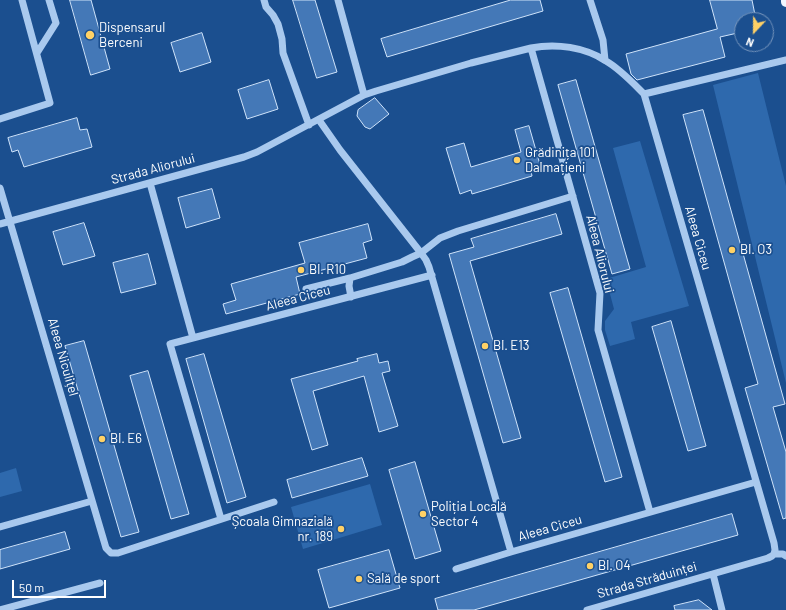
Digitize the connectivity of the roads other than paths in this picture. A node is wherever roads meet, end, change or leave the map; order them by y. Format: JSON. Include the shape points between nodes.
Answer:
{"nodes":[{"id":1,"x":22,"y":0,"type":"edge"},
{"id":2,"x":49,"y":0,"type":"edge"},
{"id":3,"x":264,"y":0,"type":"edge"},
{"id":4,"x":338,"y":0,"type":"edge"},
{"id":5,"x":590,"y":0,"type":"edge"},
{"id":6,"x":531,"y":48,"type":"junction"},
{"id":7,"x":37,"y":54,"type":"junction"},
{"id":8,"x":605,"y":60,"type":"junction"},
{"id":9,"x":786,"y":60,"type":"edge"},
{"id":10,"x":644,"y":94,"type":"junction"},
{"id":11,"x":364,"y":96,"type":"junction"},
{"id":12,"x":0,"y":118,"type":"edge"},
{"id":13,"x":319,"y":120,"type":"junction"},
{"id":14,"x":309,"y":125,"type":"junction"},
{"id":15,"x":150,"y":183,"type":"junction"},
{"id":16,"x":0,"y":188,"type":"edge"},
{"id":17,"x":573,"y":196,"type":"junction"},
{"id":18,"x":10,"y":221,"type":"junction"},
{"id":19,"x":0,"y":224,"type":"edge"},
{"id":20,"x":421,"y":253,"type":"junction"},
{"id":21,"x":432,"y":276,"type":"junction"},
{"id":22,"x":350,"y":278,"type":"junction"},
{"id":23,"x":306,"y":289,"type":"dead end"},
{"id":24,"x":351,"y":297,"type":"junction"},
{"id":25,"x":193,"y":338,"type":"junction"},
{"id":26,"x":756,"y":482,"type":"junction"},
{"id":27,"x":92,"y":501,"type":"junction"},
{"id":28,"x":274,"y":502,"type":"dead end"},
{"id":29,"x":650,"y":512,"type":"junction"},
{"id":30,"x":221,"y":519,"type":"junction"},
{"id":31,"x":0,"y":527,"type":"edge"},
{"id":32,"x":511,"y":552,"type":"junction"},
{"id":33,"x":774,"y":554,"type":"junction"},
{"id":34,"x":786,"y":556,"type":"edge"},
{"id":35,"x":456,"y":569,"type":"dead end"},
{"id":36,"x":713,"y":574,"type":"junction"},
{"id":37,"x":100,"y":583,"type":"dead end"},
{"id":38,"x":0,"y":610,"type":"edge"},
{"id":39,"x":587,"y":610,"type":"edge"},
{"id":40,"x":722,"y":610,"type":"edge"}],
"edges":[{"from":1,"to":7,"type":"street"},
{"from":2,"to":7,"type":"street","via":[[56,23]]},
{"from":3,"to":14,"type":"street","via":[[278,24],[283,53]]},
{"from":4,"to":11,"type":"street"},
{"from":5,"to":8,"type":"street"},
{"from":6,"to":8,"type":"street","via":[[572,48]]},
{"from":6,"to":11,"type":"street","via":[[471,63]]},
{"from":6,"to":17,"type":"street","name":"Aleea Aliorului"},
{"from":7,"to":12,"type":"street","via":[[50,103]]},
{"from":8,"to":10,"type":"street"},
{"from":9,"to":10,"type":"street"},
{"from":10,"to":26,"type":"street","name":"Aleea Ciceu"},
{"from":11,"to":13,"type":"street","name":"Strada Aliorului"},
{"from":13,"to":14,"type":"street","name":"Strada Aliorului"},
{"from":13,"to":20,"type":"street","name":"Aleea Ciceu"},
{"from":14,"to":15,"type":"street","name":"Strada Aliorului","via":[[251,155]]},
{"from":15,"to":18,"type":"street","name":"Strada Aliorului"},
{"from":15,"to":25,"type":"street"},
{"from":16,"to":18,"type":"street","name":"Aleea Niculițel"},
{"from":17,"to":20,"type":"street","via":[[458,231],[440,238]]},
{"from":17,"to":29,"type":"street","name":"Aleea Aliorului","via":[[600,293],[598,330]]},
{"from":18,"to":19,"type":"street","name":"Strada Aliorului"},
{"from":18,"to":27,"type":"street","name":"Aleea Niculițel"},
{"from":20,"to":21,"type":"street","name":"Aleea Ciceu"},
{"from":20,"to":22,"type":"street","via":[[402,262]]},
{"from":21,"to":24,"type":"street","name":"Aleea Ciceu"},
{"from":21,"to":32,"type":"street","name":"Aleea Ciceu"},
{"from":22,"to":23,"type":"street"},
{"from":22,"to":24,"type":"street","via":[[348,286]]},
{"from":24,"to":25,"type":"street","name":"Aleea Ciceu"},
{"from":25,"to":30,"type":"street","name":"Aleea Ciceu","via":[[170,344]]},
{"from":26,"to":29,"type":"street","name":"Aleea Ciceu"},
{"from":26,"to":33,"type":"street","name":"Aleea Ciceu","via":[[774,543]]},
{"from":27,"to":30,"type":"street","name":"Aleea Niculițel","via":[[106,548],[111,553],[118,553]]},
{"from":27,"to":31,"type":"street"},
{"from":28,"to":30,"type":"street","name":"Aleea Niculițel"},
{"from":29,"to":32,"type":"street","name":"Aleea Ciceu"},
{"from":32,"to":35,"type":"street"},
{"from":33,"to":34,"type":"street"},
{"from":33,"to":36,"type":"street","name":"Strada Străduinței"},
{"from":36,"to":39,"type":"street","name":"Strada Străduinței"},
{"from":36,"to":40,"type":"street","name":"Strada Străduinței"},
{"from":37,"to":38,"type":"street"}]}
